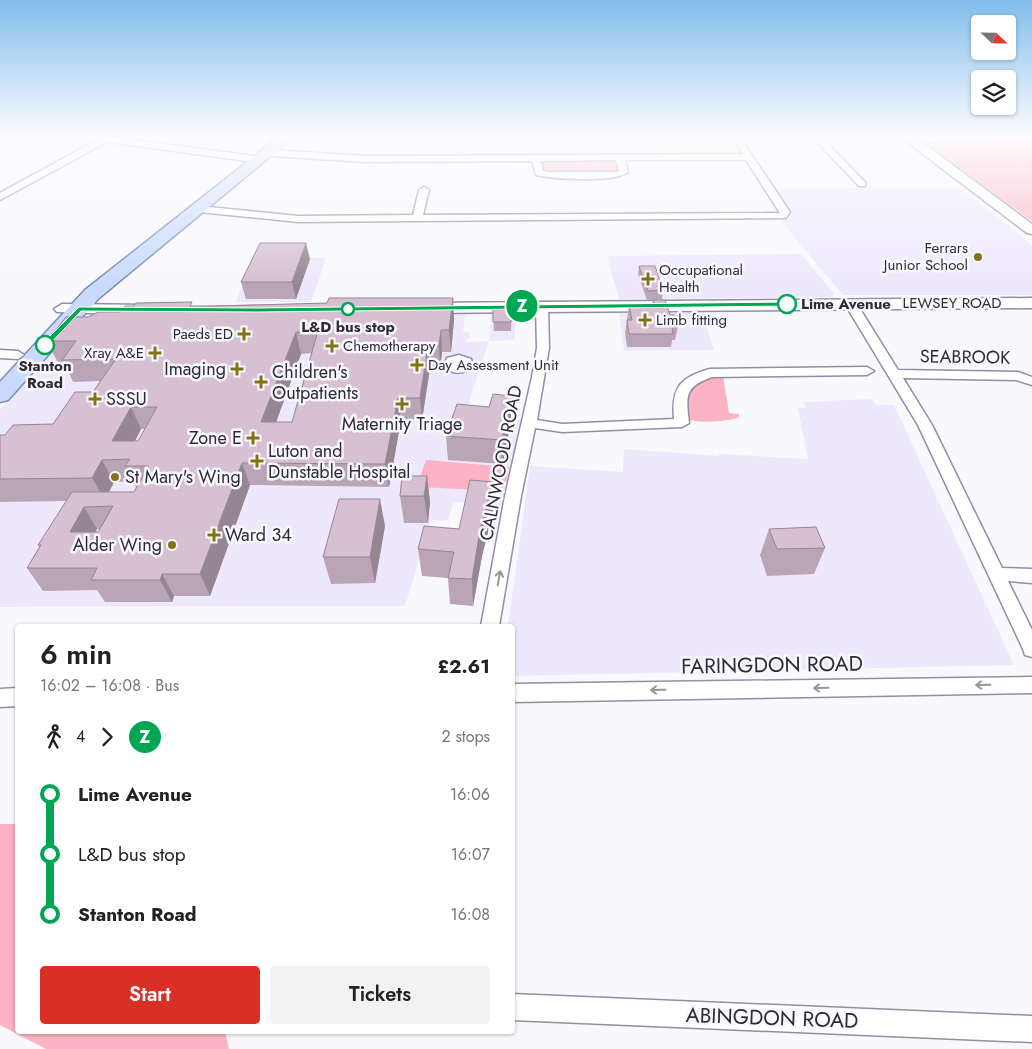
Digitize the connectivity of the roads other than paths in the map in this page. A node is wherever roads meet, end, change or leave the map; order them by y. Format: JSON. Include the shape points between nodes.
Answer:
{"nodes":[{"id":1,"x":21,"y":185,"type":"edge"},
{"id":2,"x":222,"y":185,"type":"edge"},
{"id":3,"x":231,"y":185,"type":"edge"},
{"id":4,"x":767,"y":185,"type":"edge"},
{"id":5,"x":970,"y":185,"type":"edge"},
{"id":6,"x":424,"y":190,"type":"dead end"},
{"id":7,"x":0,"y":196,"type":"edge"},
{"id":8,"x":200,"y":209,"type":"junction"},
{"id":9,"x":417,"y":219,"type":"junction"},
{"id":10,"x":1032,"y":230,"type":"edge"},
{"id":11,"x":1032,"y":303,"type":"edge"},
{"id":12,"x":852,"y":304,"type":"junction"},
{"id":13,"x":542,"y":306,"type":"junction"},
{"id":14,"x":412,"y":308,"type":"edge"},
{"id":15,"x":70,"y":309,"type":"junction"},
{"id":16,"x":169,"y":310,"type":"edge"},
{"id":17,"x":9,"y":355,"type":"edge"},
{"id":18,"x":1032,"y":368,"type":"edge"},
{"id":19,"x":867,"y":371,"type":"dead end"},
{"id":20,"x":0,"y":373,"type":"edge"},
{"id":21,"x":896,"y":374,"type":"junction"},
{"id":22,"x":1018,"y":376,"type":"junction"},
{"id":23,"x":1032,"y":381,"type":"edge"},
{"id":24,"x":0,"y":395,"type":"edge"},
{"id":25,"x":529,"y":423,"type":"junction"},
{"id":26,"x":996,"y":574,"type":"junction"},
{"id":27,"x":1032,"y":576,"type":"edge"},
{"id":28,"x":490,"y":624,"type":"edge"},
{"id":29,"x":1032,"y":649,"type":"edge"},
{"id":30,"x":1032,"y":685,"type":"edge"},
{"id":31,"x":515,"y":693,"type":"edge"},
{"id":32,"x":15,"y":697,"type":"edge"},
{"id":33,"x":0,"y":698,"type":"edge"},
{"id":34,"x":515,"y":1007,"type":"edge"},
{"id":35,"x":1032,"y":1028,"type":"edge"}],
"edges":[{"from":1,"to":7,"type":"street"},
{"from":2,"to":15,"type":"main road"},
{"from":3,"to":8,"type":"main road"},
{"from":4,"to":9,"type":"street","via":[[785,212],[783,216]]},
{"from":5,"to":10,"type":"street"},
{"from":6,"to":9,"type":"street"},
{"from":8,"to":9,"type":"street","via":[[298,219]]},
{"from":8,"to":15,"type":"main road"},
{"from":11,"to":12,"type":"street","name":"LEWSEY ROAD"},
{"from":12,"to":13,"type":"street","name":"LEWSEY ROAD"},
{"from":12,"to":21,"type":"street"},
{"from":13,"to":14,"type":"street","name":"LEWSEY ROAD"},
{"from":13,"to":25,"type":"street","name":"CALNWOOD ROAD","via":[[543,348]]},
{"from":15,"to":16,"type":"street"},
{"from":15,"to":17,"type":"main road"},
{"from":15,"to":24,"type":"main road"},
{"from":17,"to":20,"type":"main road"},
{"from":18,"to":22,"type":"street"},
{"from":19,"to":25,"type":"street","via":[[710,373],[695,378],[679,394],[682,423],[562,428]]},
{"from":21,"to":22,"type":"street","name":"SEABROOK"},
{"from":21,"to":26,"type":"street","via":[[925,425]]},
{"from":22,"to":23,"type":"street","name":"SEABROOK"},
{"from":28,"to":25,"type":"street","name":"CALNWOOD ROAD","one_way":true},
{"from":26,"to":27,"type":"street"},
{"from":26,"to":29,"type":"street"},
{"from":30,"to":31,"type":"street","name":"FARINGDON ROAD","one_way":true},
{"from":32,"to":33,"type":"street"},
{"from":34,"to":35,"type":"street","name":"ABINGDON ROAD"}]}
